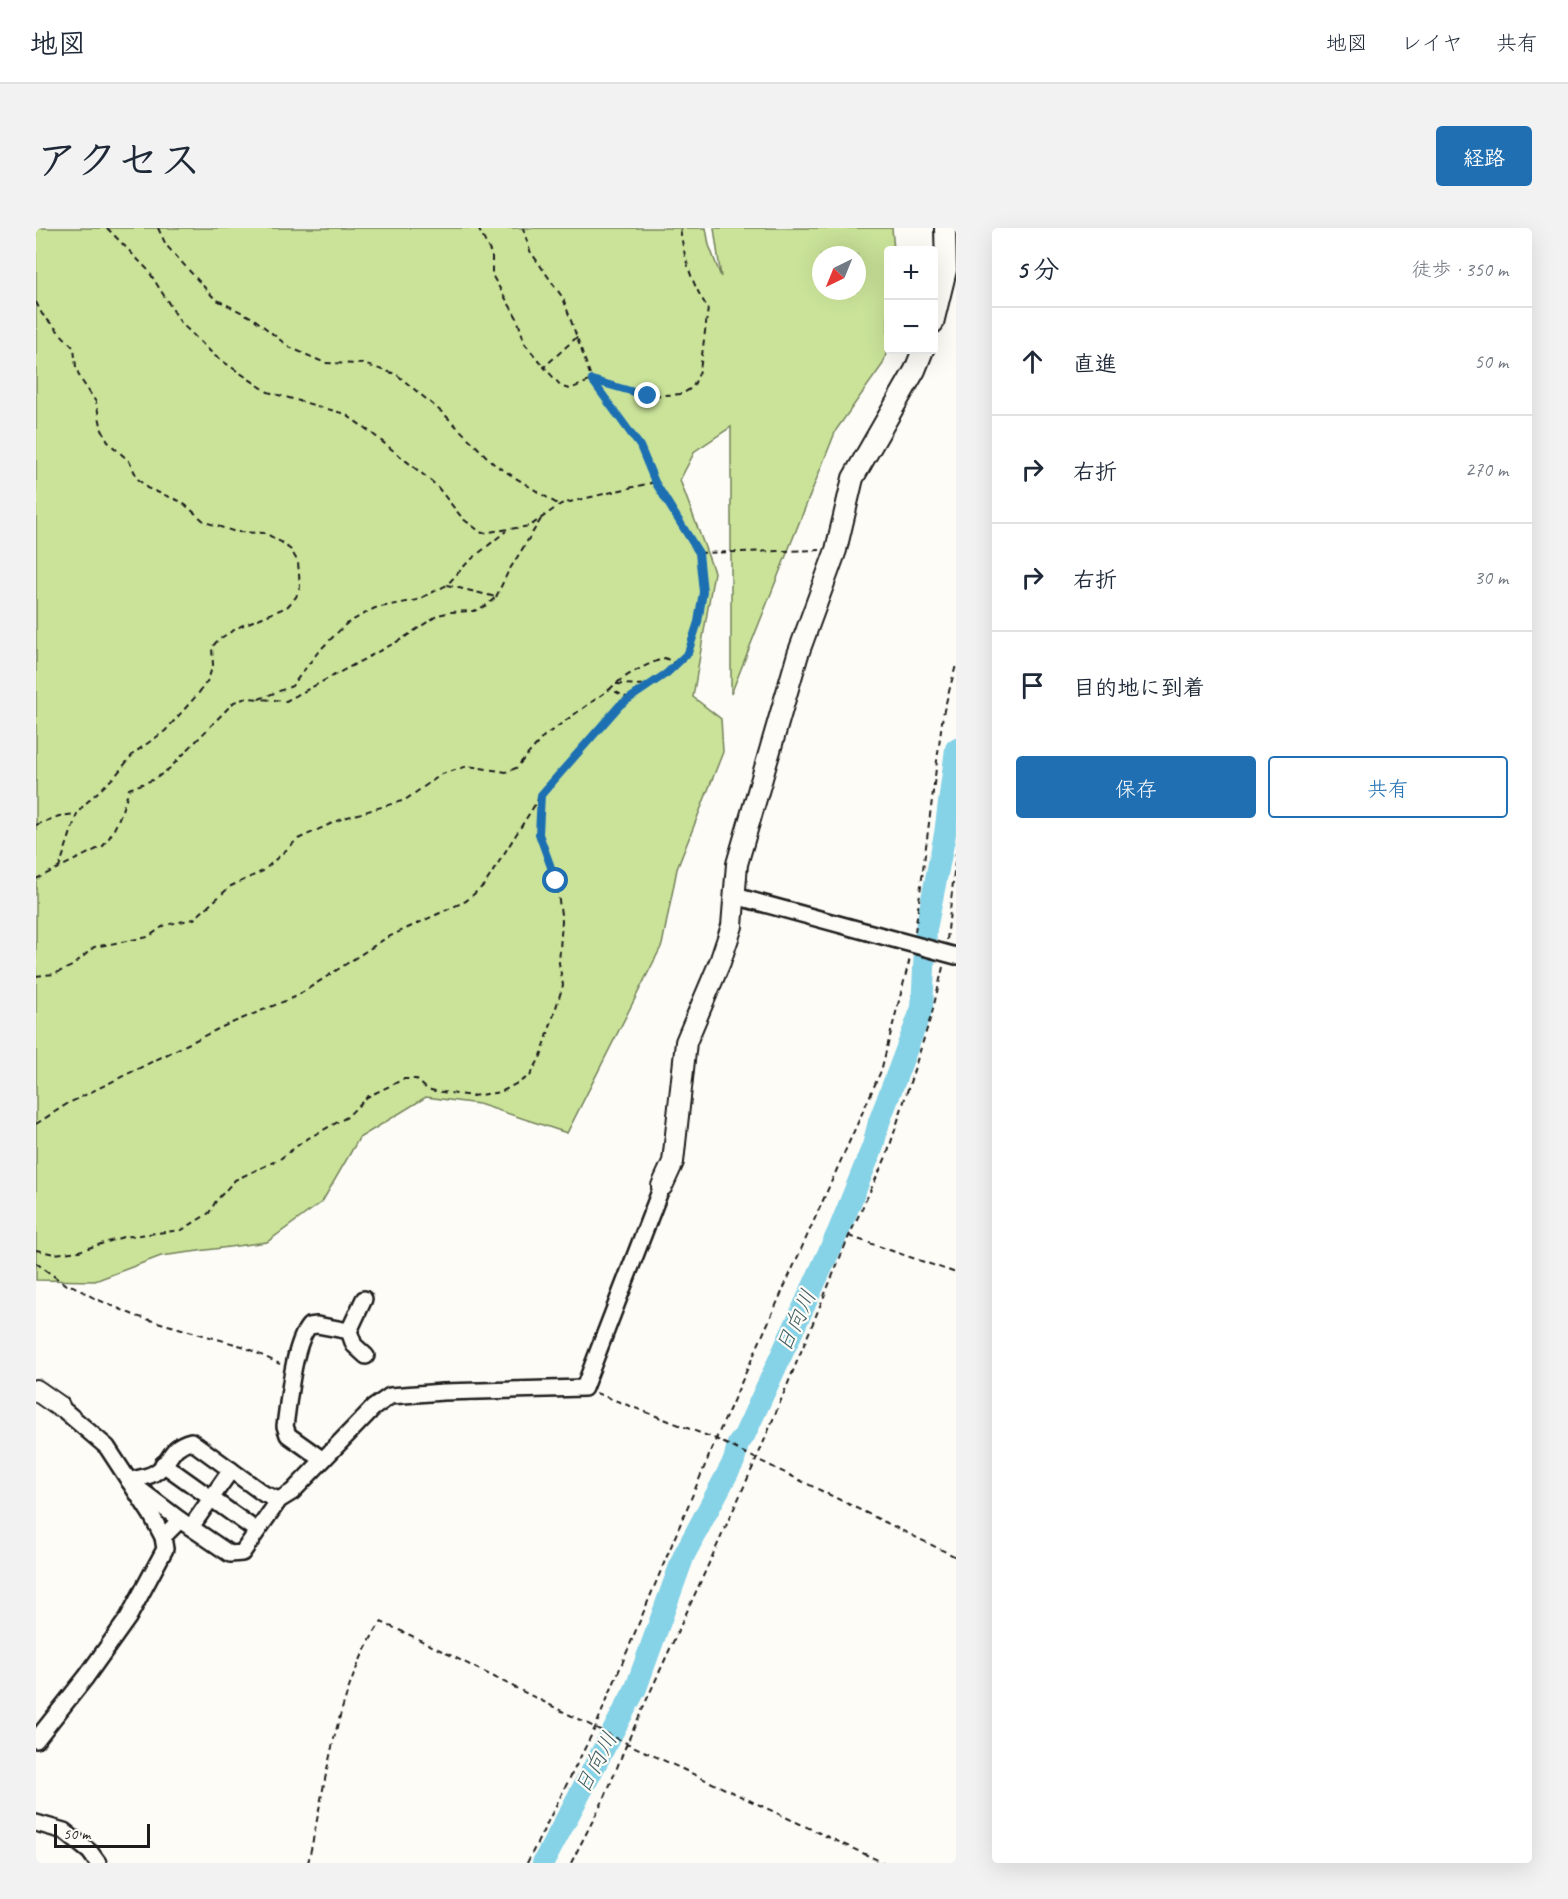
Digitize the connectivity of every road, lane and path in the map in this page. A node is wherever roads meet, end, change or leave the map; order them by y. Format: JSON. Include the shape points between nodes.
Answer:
{"nodes":[{"id":1,"x":107,"y":228,"type":"edge"},
{"id":2,"x":158,"y":228,"type":"edge"},
{"id":3,"x":478,"y":228,"type":"edge"},
{"id":4,"x":523,"y":228,"type":"edge"},
{"id":5,"x":680,"y":228,"type":"edge"},
{"id":6,"x":945,"y":228,"type":"edge"},
{"id":7,"x":36,"y":302,"type":"edge"},
{"id":8,"x":938,"y":302,"type":"edge"},
{"id":9,"x":577,"y":337,"type":"junction"},
{"id":10,"x":921,"y":354,"type":"edge"},
{"id":11,"x":544,"y":367,"type":"junction"},
{"id":12,"x":592,"y":380,"type":"junction"},
{"id":13,"x":655,"y":482,"type":"junction"},
{"id":14,"x":559,"y":506,"type":"junction"},
{"id":15,"x":541,"y":518,"type":"junction"},
{"id":16,"x":508,"y":530,"type":"junction"},
{"id":17,"x":836,"y":550,"type":"junction"},
{"id":18,"x":699,"y":553,"type":"junction"},
{"id":19,"x":447,"y":585,"type":"junction"},
{"id":20,"x":496,"y":597,"type":"junction"},
{"id":21,"x":676,"y":664,"type":"junction"},
{"id":22,"x":956,"y":664,"type":"edge"},
{"id":23,"x":615,"y":684,"type":"junction"},
{"id":24,"x":649,"y":685,"type":"junction"},
{"id":25,"x":610,"y":689,"type":"junction"},
{"id":26,"x":259,"y":699,"type":"junction"},
{"id":27,"x":630,"y":699,"type":"junction"},
{"id":28,"x":541,"y":795,"type":"junction"},
{"id":29,"x":76,"y":814,"type":"junction"},
{"id":30,"x":36,"y":825,"type":"edge"},
{"id":31,"x":956,"y":853,"type":"edge"},
{"id":32,"x":58,"y":868,"type":"junction"},
{"id":33,"x":36,"y":879,"type":"edge"},
{"id":34,"x":735,"y":896,"type":"junction"},
{"id":35,"x":914,"y":944,"type":"junction"},
{"id":36,"x":951,"y":955,"type":"edge"},
{"id":37,"x":36,"y":976,"type":"edge"},
{"id":38,"x":36,"y":1124,"type":"edge"},
{"id":39,"x":662,"y":1186,"type":"joint"},
{"id":40,"x":849,"y":1236,"type":"junction"},
{"id":41,"x":36,"y":1250,"type":"edge"},
{"id":42,"x":36,"y":1263,"type":"edge"},
{"id":43,"x":956,"y":1273,"type":"edge"},
{"id":44,"x":364,"y":1299,"type":"dead end"},
{"id":45,"x":350,"y":1331,"type":"junction"},
{"id":46,"x":366,"y":1356,"type":"dead end"},
{"id":47,"x":293,"y":1370,"type":"junction"},
{"id":48,"x":584,"y":1388,"type":"junction"},
{"id":49,"x":36,"y":1390,"type":"edge"},
{"id":50,"x":59,"y":1406,"type":"joint"},
{"id":51,"x":716,"y":1439,"type":"junction"},
{"id":52,"x":757,"y":1458,"type":"junction"},
{"id":53,"x":323,"y":1460,"type":"junction"},
{"id":54,"x":163,"y":1464,"type":"junction"},
{"id":55,"x":231,"y":1470,"type":"junction"},
{"id":56,"x":129,"y":1481,"type":"junction"},
{"id":57,"x":211,"y":1498,"type":"junction"},
{"id":58,"x":279,"y":1500,"type":"junction"},
{"id":59,"x":185,"y":1523,"type":"junction"},
{"id":60,"x":257,"y":1531,"type":"junction"},
{"id":61,"x":163,"y":1537,"type":"junction"},
{"id":62,"x":956,"y":1557,"type":"edge"},
{"id":63,"x":595,"y":1728,"type":"junction"},
{"id":64,"x":36,"y":1740,"type":"edge"},
{"id":65,"x":627,"y":1743,"type":"junction"},
{"id":66,"x":36,"y":1823,"type":"edge"},
{"id":67,"x":98,"y":1863,"type":"edge"},
{"id":68,"x":308,"y":1863,"type":"edge"},
{"id":69,"x":527,"y":1863,"type":"edge"},
{"id":70,"x":571,"y":1863,"type":"edge"},
{"id":71,"x":884,"y":1863,"type":"edge"}],
"edges":[{"from":1,"to":16,"type":"path","via":[[148,270],[181,323],[215,356],[268,392],[345,414],[436,485],[463,519],[482,533]]},
{"from":2,"to":14,"type":"path","via":[[166,245],[215,299],[253,318],[289,347],[325,363],[363,364],[396,374],[444,414],[495,465]]},
{"from":3,"to":11,"type":"path","via":[[492,255],[492,275],[517,318],[525,344]]},
{"from":4,"to":9,"type":"path","via":[[530,251],[563,298]]},
{"from":5,"to":12,"type":"path","via":[[683,253],[697,293],[708,308],[700,371],[693,387],[682,394],[648,396]]},
{"from":6,"to":8,"type":"street","via":[[946,270]]},
{"from":7,"to":29,"type":"path","via":[[42,314],[74,348],[80,378],[96,402],[102,430],[129,461],[138,479],[147,488],[182,502],[205,522],[236,532],[265,533],[281,542],[298,562],[300,587],[287,607],[219,639],[212,647],[213,665],[208,680],[198,694],[165,731],[134,753]]},
{"from":9,"to":11,"type":"path"},
{"from":9,"to":12,"type":"path"},
{"from":10,"to":17,"type":"street","via":[[853,478]]},
{"from":11,"to":12,"type":"path","via":[[562,387],[570,389]]},
{"from":12,"to":13,"type":"path","via":[[640,446]]},
{"from":13,"to":14,"type":"path"},
{"from":13,"to":18,"type":"path"},
{"from":14,"to":15,"type":"path"},
{"from":15,"to":16,"type":"path","via":[[530,526]]},
{"from":15,"to":20,"type":"path"},
{"from":16,"to":19,"type":"path","via":[[468,562]]},
{"from":17,"to":18,"type":"path"},
{"from":17,"to":34,"type":"street","via":[[776,725],[737,864]]},
{"from":18,"to":21,"type":"path","via":[[703,592],[698,622],[688,653]]},
{"from":19,"to":20,"type":"path"},
{"from":19,"to":26,"type":"path","via":[[417,600],[375,608],[346,624],[292,686]]},
{"from":20,"to":26,"type":"path","via":[[474,611],[438,615],[402,639],[286,701]]},
{"from":21,"to":23,"type":"path","via":[[665,658]]},
{"from":21,"to":24,"type":"path"},
{"from":22,"to":35,"type":"path","via":[[943,714]]},
{"from":23,"to":24,"type":"path"},
{"from":23,"to":25,"type":"path"},
{"from":24,"to":27,"type":"path"},
{"from":25,"to":27,"type":"path"},
{"from":25,"to":37,"type":"path","via":[[544,736],[516,768],[506,772],[468,766],[442,774],[405,800],[341,819],[298,839],[263,871],[231,886],[194,919],[165,925],[148,938],[94,947],[72,966]]},
{"from":26,"to":32,"type":"path","via":[[234,702],[170,768],[129,789],[103,846]]},
{"from":27,"to":28,"type":"path","via":[[620,705]]},
{"from":28,"to":38,"type":"path","via":[[485,884],[466,901],[386,938],[297,996],[222,1027],[66,1104]]},
{"from":28,"to":41,"type":"path","via":[[539,834],[556,881],[562,921],[559,963],[563,985],[541,1056],[530,1076],[501,1092],[472,1096],[435,1091],[416,1078],[404,1079],[367,1096],[347,1117],[304,1140],[280,1159],[235,1180],[209,1213],[182,1230],[123,1237],[79,1251],[54,1254]]},
{"from":29,"to":30,"type":"path"},
{"from":29,"to":32,"type":"path"},
{"from":31,"to":36,"type":"path"},
{"from":32,"to":33,"type":"path"},
{"from":34,"to":35,"type":"street"},
{"from":34,"to":39,"type":"street","via":[[732,926],[720,962],[686,1042],[673,1162]]},
{"from":35,"to":36,"type":"street"},
{"from":35,"to":51,"type":"path","via":[[881,1071]]},
{"from":36,"to":40,"type":"path","via":[[887,1155]]},
{"from":39,"to":48,"type":"street"},
{"from":40,"to":43,"type":"path"},
{"from":40,"to":52,"type":"path"},
{"from":42,"to":47,"type":"path","via":[[66,1285],[136,1316],[243,1346]]},
{"from":44,"to":45,"type":"street"},
{"from":45,"to":46,"type":"street","via":[[354,1345]]},
{"from":45,"to":47,"type":"street","via":[[309,1326]]},
{"from":47,"to":53,"type":"street","via":[[285,1426],[288,1435]]},
{"from":48,"to":51,"type":"path"},
{"from":48,"to":53,"type":"street","via":[[390,1396],[373,1408]]},
{"from":49,"to":50,"type":"street"},
{"from":50,"to":56,"type":"street","via":[[107,1447]]},
{"from":51,"to":52,"type":"path"},
{"from":51,"to":63,"type":"path"},
{"from":52,"to":62,"type":"path"},
{"from":52,"to":65,"type":"path"},
{"from":53,"to":58,"type":"street"},
{"from":54,"to":55,"type":"street","via":[[183,1443],[191,1441]]},
{"from":54,"to":56,"type":"street","via":[[156,1473]]},
{"from":54,"to":57,"type":"street"},
{"from":55,"to":57,"type":"street"},
{"from":55,"to":58,"type":"street"},
{"from":56,"to":59,"type":"street"},
{"from":56,"to":61,"type":"street"},
{"from":57,"to":59,"type":"street"},
{"from":57,"to":60,"type":"street"},
{"from":58,"to":60,"type":"street"},
{"from":59,"to":60,"type":"street","via":[[230,1554],[242,1553]]},
{"from":59,"to":61,"type":"street"},
{"from":61,"to":64,"type":"street","via":[[165,1550],[128,1618]]},
{"from":63,"to":65,"type":"path"},
{"from":63,"to":68,"type":"path","via":[[381,1622],[368,1640],[335,1732]]},
{"from":63,"to":69,"type":"path"},
{"from":65,"to":70,"type":"path"},
{"from":65,"to":71,"type":"path"},
{"from":66,"to":67,"type":"street","via":[[64,1831],[90,1851]]}]}
